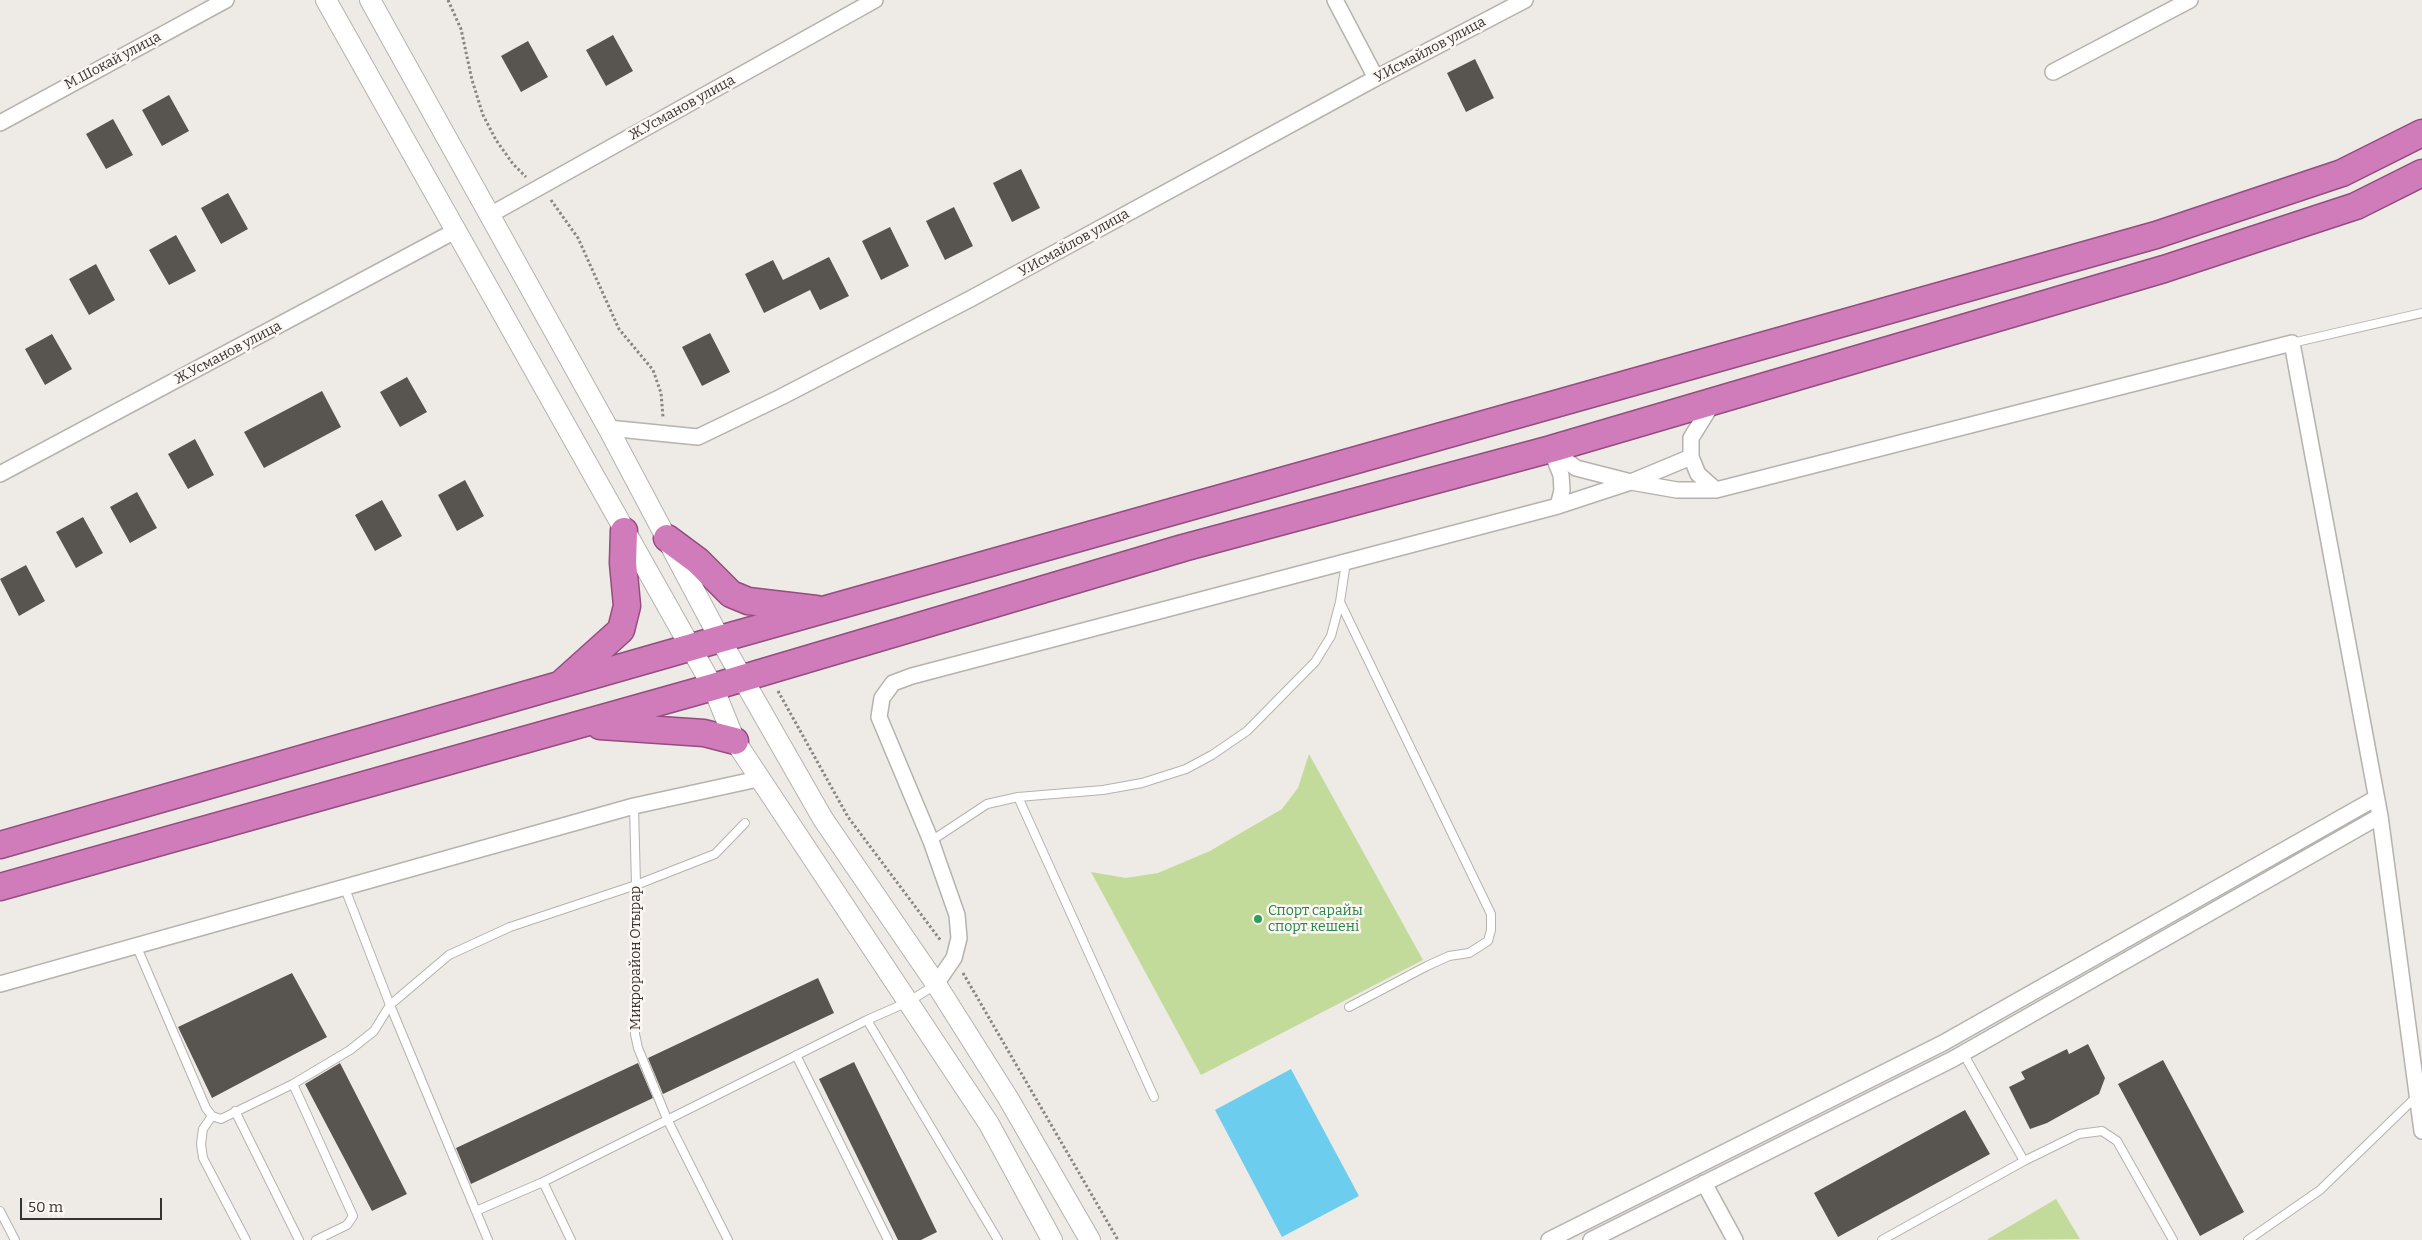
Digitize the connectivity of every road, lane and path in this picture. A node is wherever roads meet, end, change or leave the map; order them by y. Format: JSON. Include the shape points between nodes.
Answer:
{"nodes":[{"id":1,"x":226,"y":0,"type":"edge"},
{"id":2,"x":326,"y":0,"type":"edge"},
{"id":3,"x":370,"y":0,"type":"edge"},
{"id":4,"x":448,"y":0,"type":"edge"},
{"id":5,"x":876,"y":0,"type":"edge"},
{"id":6,"x":1335,"y":0,"type":"edge"},
{"id":7,"x":1525,"y":0,"type":"edge"},
{"id":8,"x":2190,"y":0,"type":"edge"},
{"id":9,"x":2053,"y":72,"type":"dead end"},
{"id":10,"x":1376,"y":78,"type":"junction"},
{"id":11,"x":0,"y":123,"type":"edge"},
{"id":12,"x":2422,"y":133,"type":"edge"},
{"id":13,"x":2422,"y":173,"type":"edge"},
{"id":14,"x":538,"y":188,"type":"junction"},
{"id":15,"x":488,"y":216,"type":"junction"},
{"id":16,"x":455,"y":232,"type":"junction"},
{"id":17,"x":2422,"y":312,"type":"edge"},
{"id":18,"x":2292,"y":343,"type":"junction"},
{"id":19,"x":1714,"y":401,"type":"junction"},
{"id":20,"x":608,"y":428,"type":"junction"},
{"id":21,"x":663,"y":434,"type":"junction"},
{"id":22,"x":1551,"y":449,"type":"junction"},
{"id":23,"x":1691,"y":457,"type":"junction"},
{"id":24,"x":0,"y":474,"type":"edge"},
{"id":25,"x":1631,"y":482,"type":"junction"},
{"id":26,"x":1716,"y":490,"type":"junction"},
{"id":27,"x":1558,"y":506,"type":"junction"},
{"id":28,"x":1173,"y":513,"type":"junction"},
{"id":29,"x":624,"y":531,"type":"junction"},
{"id":30,"x":667,"y":538,"type":"junction"},
{"id":31,"x":1183,"y":548,"type":"junction"},
{"id":32,"x":1346,"y":562,"type":"junction"},
{"id":33,"x":1340,"y":602,"type":"junction"},
{"id":34,"x":829,"y":610,"type":"junction"},
{"id":35,"x":720,"y":640,"type":"junction"},
{"id":36,"x":691,"y":649,"type":"junction"},
{"id":37,"x":742,"y":678,"type":"junction"},
{"id":38,"x":558,"y":687,"type":"junction"},
{"id":39,"x":713,"y":687,"type":"junction"},
{"id":40,"x":576,"y":724,"type":"junction"},
{"id":41,"x":735,"y":741,"type":"junction"},
{"id":42,"x":758,"y":779,"type":"junction"},
{"id":43,"x":1018,"y":797,"type":"junction"},
{"id":44,"x":2376,"y":798,"type":"junction"},
{"id":45,"x":634,"y":806,"type":"junction"},
{"id":46,"x":2380,"y":816,"type":"junction"},
{"id":47,"x":745,"y":823,"type":"dead end"},
{"id":48,"x":931,"y":841,"type":"junction"},
{"id":49,"x":0,"y":845,"type":"edge"},
{"id":50,"x":344,"y":886,"type":"junction"},
{"id":51,"x":636,"y":886,"type":"junction"},
{"id":52,"x":0,"y":887,"type":"edge"},
{"id":53,"x":136,"y":945,"type":"junction"},
{"id":54,"x":0,"y":984,"type":"edge"},
{"id":55,"x":936,"y":984,"type":"junction"},
{"id":56,"x":908,"y":1002,"type":"junction"},
{"id":57,"x":390,"y":1005,"type":"junction"},
{"id":58,"x":1349,"y":1007,"type":"dead end"},
{"id":59,"x":867,"y":1020,"type":"junction"},
{"id":60,"x":1954,"y":1036,"type":"junction"},
{"id":61,"x":1963,"y":1053,"type":"junction"},
{"id":62,"x":796,"y":1054,"type":"junction"},
{"id":63,"x":294,"y":1084,"type":"junction"},
{"id":64,"x":1154,"y":1096,"type":"dead end"},
{"id":65,"x":2416,"y":1096,"type":"junction"},
{"id":66,"x":235,"y":1111,"type":"junction"},
{"id":67,"x":212,"y":1116,"type":"junction"},
{"id":68,"x":667,"y":1119,"type":"junction"},
{"id":69,"x":2422,"y":1131,"type":"edge"},
{"id":70,"x":2024,"y":1161,"type":"junction"},
{"id":71,"x":543,"y":1182,"type":"junction"},
{"id":72,"x":1704,"y":1183,"type":"junction"},
{"id":73,"x":0,"y":1211,"type":"edge"},
{"id":74,"x":476,"y":1211,"type":"junction"},
{"id":75,"x":15,"y":1240,"type":"edge"},
{"id":76,"x":246,"y":1240,"type":"edge"},
{"id":77,"x":299,"y":1240,"type":"edge"},
{"id":78,"x":316,"y":1240,"type":"edge"},
{"id":79,"x":488,"y":1240,"type":"edge"},
{"id":80,"x":571,"y":1240,"type":"edge"},
{"id":81,"x":728,"y":1240,"type":"edge"},
{"id":82,"x":888,"y":1240,"type":"edge"},
{"id":83,"x":998,"y":1240,"type":"edge"},
{"id":84,"x":1052,"y":1240,"type":"edge"},
{"id":85,"x":1090,"y":1240,"type":"edge"},
{"id":86,"x":1549,"y":1240,"type":"edge"},
{"id":87,"x":1591,"y":1240,"type":"edge"},
{"id":88,"x":1735,"y":1240,"type":"edge"},
{"id":89,"x":1882,"y":1240,"type":"edge"},
{"id":90,"x":2172,"y":1240,"type":"edge"},
{"id":91,"x":2248,"y":1240,"type":"edge"}],
"edges":[{"from":1,"to":11,"type":"street","name":"М.Шокай улица"},
{"from":2,"to":16,"type":"street"},
{"from":3,"to":15,"type":"street"},
{"from":4,"to":14,"type":"path","via":[[461,29],[483,115],[513,164]]},
{"from":5,"to":14,"type":"street","name":"Ж.Усманов улица"},
{"from":6,"to":10,"type":"street"},
{"from":7,"to":10,"type":"street","name":"У.Исмайлов улица"},
{"from":8,"to":9,"type":"street"},
{"from":10,"to":21,"type":"street","name":"У.Исмайлов улица","via":[[781,398],[698,437]]},
{"from":12,"to":28,"type":"highway","via":[[2342,173],[2156,236]]},
{"from":13,"to":19,"type":"highway","via":[[2356,206],[2164,269]]},
{"from":14,"to":15,"type":"street","name":"Ж.Усманов улица"},
{"from":14,"to":21,"type":"path","via":[[554,203],[578,238],[619,329],[653,370],[661,394]]},
{"from":15,"to":20,"type":"street"},
{"from":16,"to":24,"type":"street","name":"Ж.Усманов улица"},
{"from":16,"to":29,"type":"street"},
{"from":17,"to":18,"type":"lane"},
{"from":18,"to":26,"type":"street"},
{"from":18,"to":44,"type":"street"},
{"from":19,"to":22,"type":"highway"},
{"from":19,"to":23,"type":"street","via":[[1691,438]]},
{"from":20,"to":21,"type":"street","name":"У.Исмайлов улица"},
{"from":20,"to":30,"type":"street"},
{"from":22,"to":25,"type":"street","via":[[1576,468]]},
{"from":22,"to":27,"type":"street","via":[[1561,476]]},
{"from":22,"to":31,"type":"highway"},
{"from":23,"to":25,"type":"street"},
{"from":23,"to":26,"type":"street","via":[[1698,474]]},
{"from":25,"to":26,"type":"street","via":[[1677,490]]},
{"from":25,"to":27,"type":"street"},
{"from":27,"to":32,"type":"street"},
{"from":28,"to":31,"type":"highway"},
{"from":28,"to":34,"type":"highway"},
{"from":29,"to":36,"type":"street"},
{"from":29,"to":38,"type":"highway","via":[[627,606],[621,630]]},
{"from":30,"to":34,"type":"highway","via":[[698,561],[731,594],[748,601]]},
{"from":30,"to":35,"type":"street"},
{"from":31,"to":37,"type":"highway"},
{"from":32,"to":33,"type":"lane"},
{"from":32,"to":48,"type":"street","via":[[893,684],[882,698],[879,717]]},
{"from":33,"to":43,"type":"lane","via":[[1331,636],[1315,662],[1247,731],[1212,755],[1186,769],[1142,782],[1103,790]]},
{"from":33,"to":58,"type":"lane","via":[[1491,914],[1488,941],[1469,953],[1449,956]]},
{"from":34,"to":35,"type":"highway"},
{"from":35,"to":36,"type":"highway"},
{"from":35,"to":37,"type":"street"},
{"from":36,"to":38,"type":"highway"},
{"from":36,"to":39,"type":"street"},
{"from":37,"to":39,"type":"highway"},
{"from":37,"to":55,"type":"street","via":[[823,819]]},
{"from":38,"to":49,"type":"highway"},
{"from":39,"to":40,"type":"highway"},
{"from":39,"to":41,"type":"street"},
{"from":40,"to":41,"type":"highway","via":[[704,733]]},
{"from":40,"to":52,"type":"highway"},
{"from":41,"to":42,"type":"street"},
{"from":42,"to":45,"type":"street"},
{"from":42,"to":56,"type":"street"},
{"from":43,"to":48,"type":"lane","via":[[987,804]]},
{"from":43,"to":64,"type":"lane"},
{"from":44,"to":46,"type":"street"},
{"from":44,"to":60,"type":"street"},
{"from":45,"to":50,"type":"street"},
{"from":45,"to":51,"type":"lane","name":"Микрорайон Отырар"},
{"from":46,"to":61,"type":"street"},
{"from":46,"to":65,"type":"street"},
{"from":47,"to":51,"type":"lane","via":[[715,854]]},
{"from":48,"to":55,"type":"street","via":[[957,915],[959,938],[954,958]]},
{"from":50,"to":53,"type":"street"},
{"from":50,"to":57,"type":"lane"},
{"from":51,"to":57,"type":"lane","via":[[510,927],[449,955]]},
{"from":51,"to":68,"type":"lane","name":"Микрорайон Отырар","via":[[635,1034],[643,1064]]},
{"from":53,"to":54,"type":"street"},
{"from":53,"to":67,"type":"lane"},
{"from":55,"to":56,"type":"lane"},
{"from":55,"to":85,"type":"street","via":[[1008,1098]]},
{"from":56,"to":59,"type":"lane"},
{"from":56,"to":84,"type":"street","via":[[989,1124]]},
{"from":57,"to":63,"type":"lane","via":[[374,1031],[350,1050]]},
{"from":57,"to":74,"type":"lane"},
{"from":59,"to":62,"type":"lane"},
{"from":59,"to":83,"type":"lane"},
{"from":60,"to":61,"type":"street"},
{"from":60,"to":86,"type":"street"},
{"from":61,"to":70,"type":"lane"},
{"from":61,"to":72,"type":"street"},
{"from":62,"to":68,"type":"lane"},
{"from":62,"to":82,"type":"lane"},
{"from":63,"to":66,"type":"lane"},
{"from":63,"to":78,"type":"lane","via":[[353,1216],[347,1225]]},
{"from":65,"to":69,"type":"street"},
{"from":65,"to":91,"type":"lane","via":[[2320,1190]]},
{"from":66,"to":67,"type":"lane","via":[[221,1119]]},
{"from":66,"to":77,"type":"lane"},
{"from":67,"to":76,"type":"lane","via":[[203,1129],[203,1158]]},
{"from":68,"to":71,"type":"lane"},
{"from":68,"to":81,"type":"lane","name":"Микрорайон Отырар"},
{"from":70,"to":89,"type":"lane"},
{"from":70,"to":90,"type":"lane","via":[[2079,1134],[2102,1131],[2117,1141]]},
{"from":71,"to":74,"type":"lane"},
{"from":71,"to":80,"type":"lane"},
{"from":72,"to":87,"type":"street"},
{"from":72,"to":88,"type":"street"},
{"from":73,"to":75,"type":"lane"},
{"from":74,"to":79,"type":"lane"}]}
